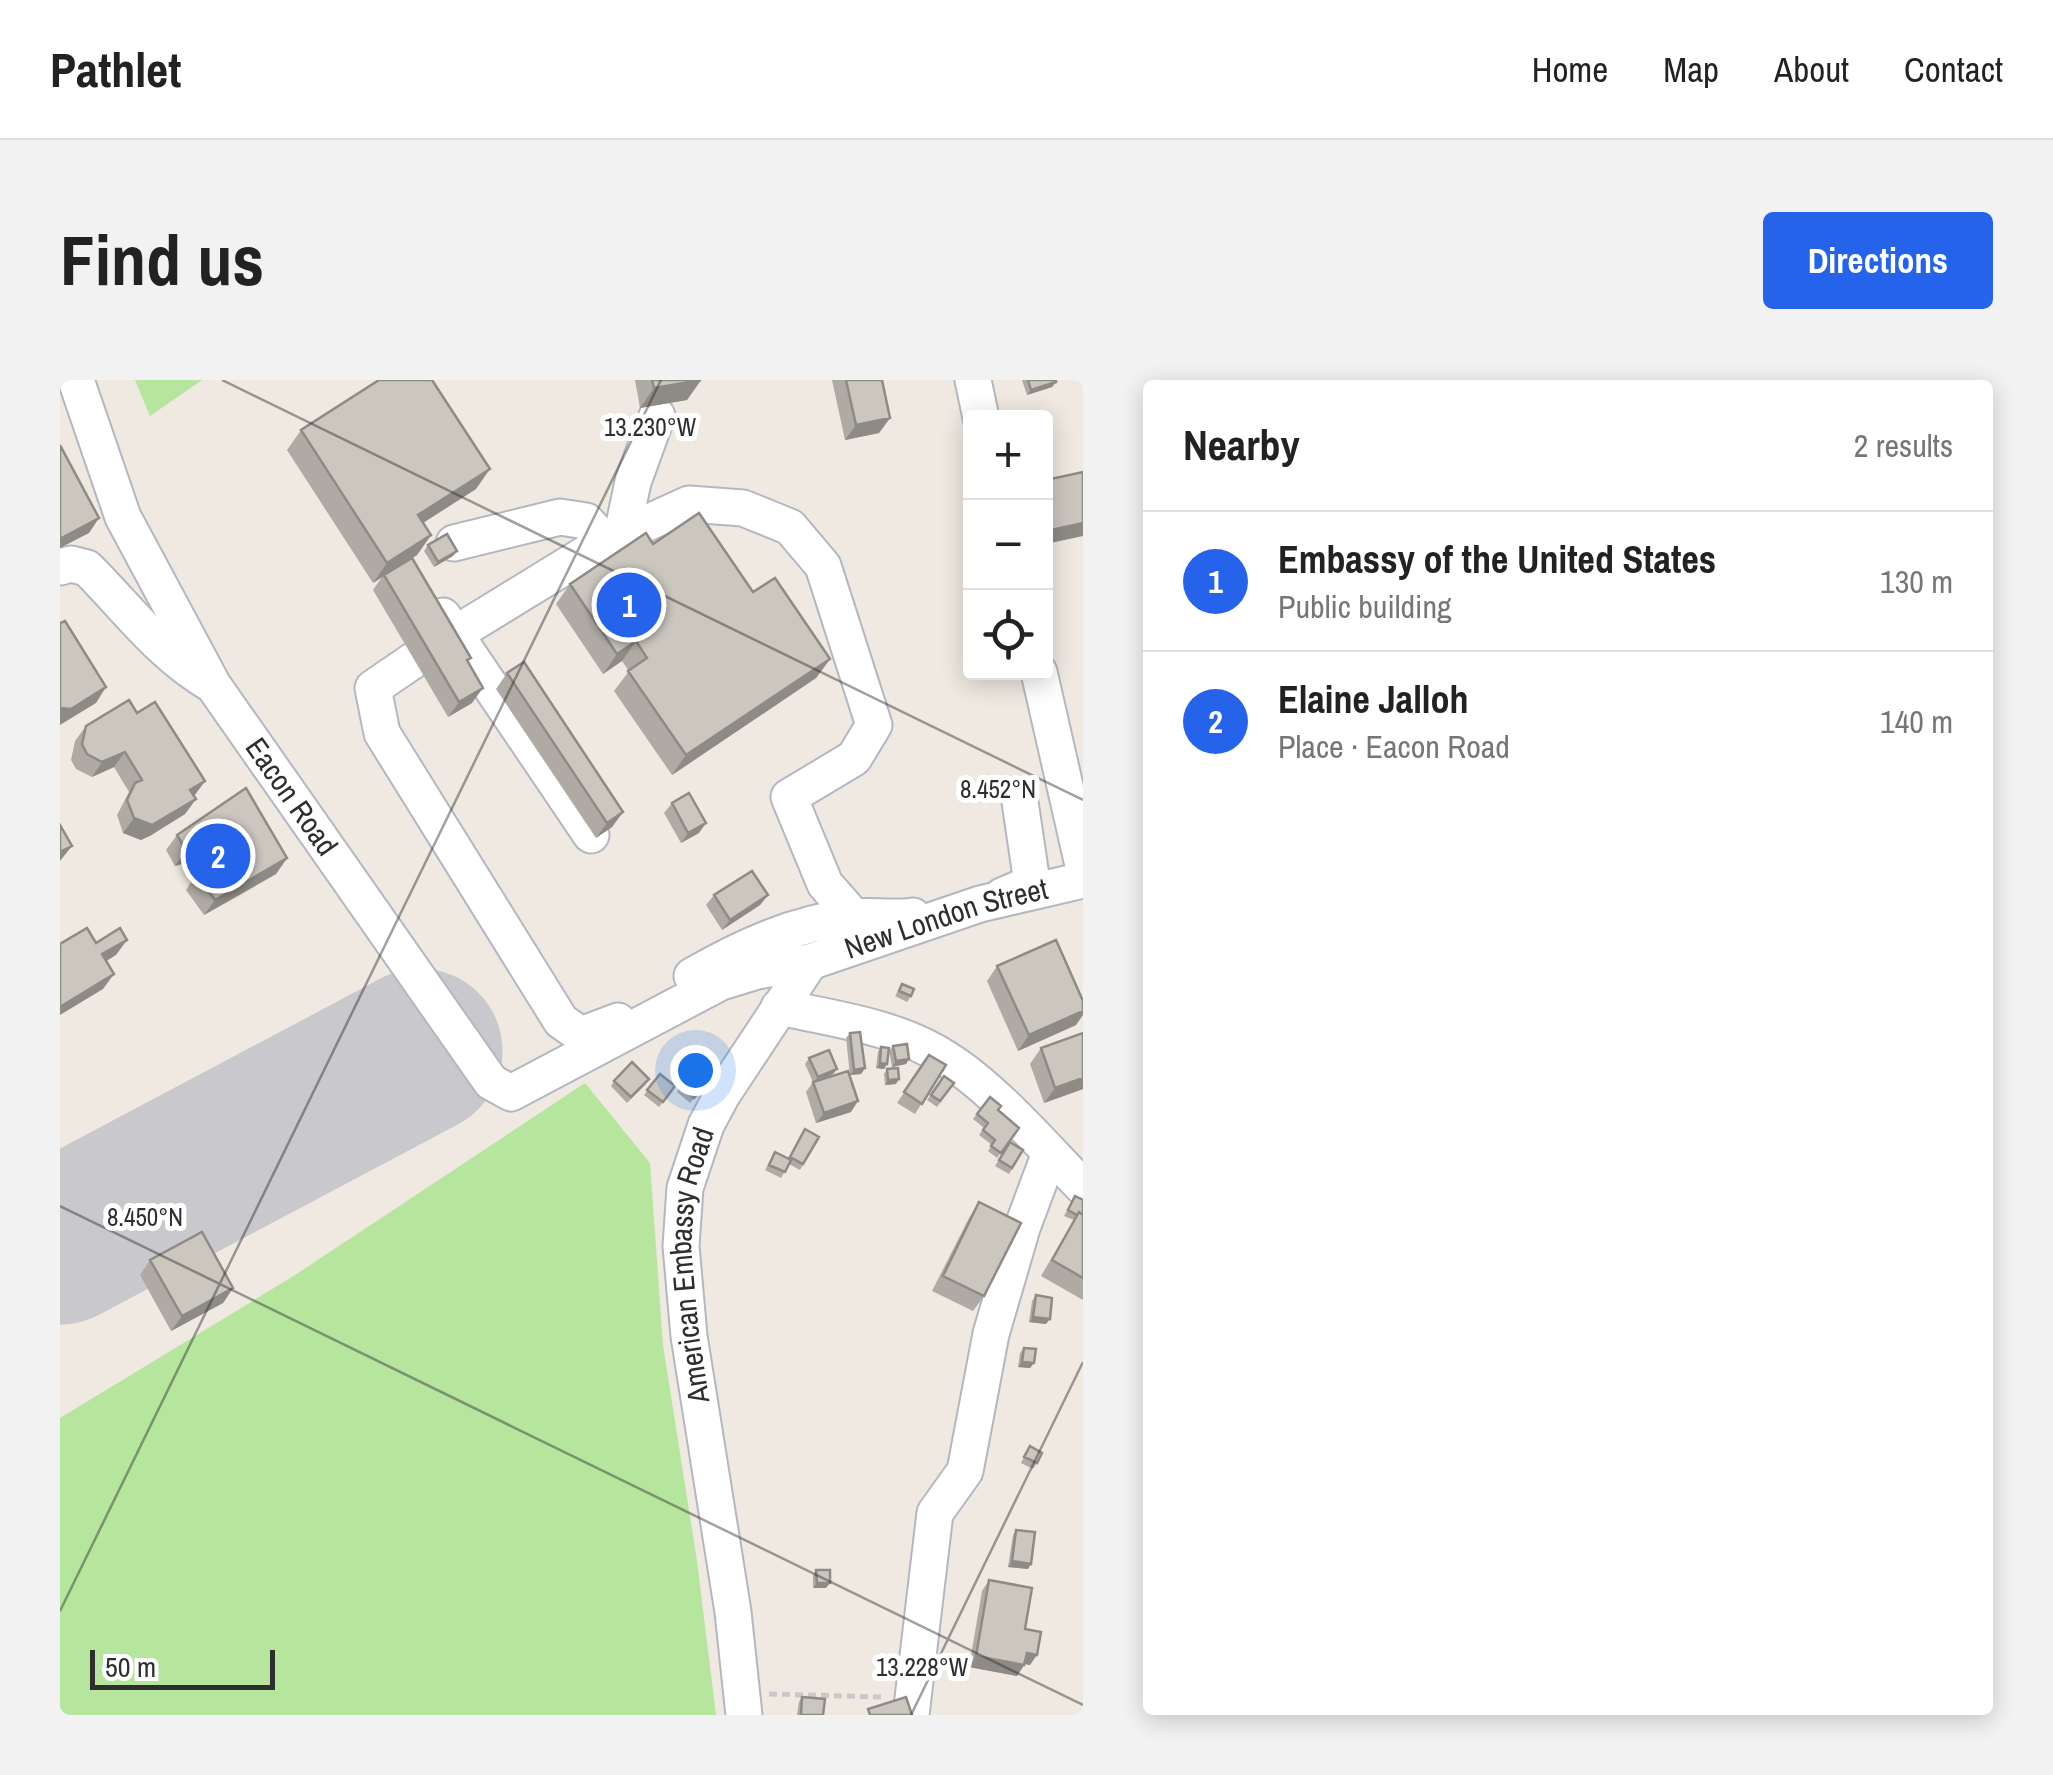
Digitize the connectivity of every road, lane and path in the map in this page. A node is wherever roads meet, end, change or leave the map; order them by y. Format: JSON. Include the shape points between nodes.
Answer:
{"nodes":[{"id":1,"x":76,"y":380,"type":"edge"},
{"id":2,"x":973,"y":380,"type":"edge"},
{"id":3,"x":979,"y":410,"type":"edge"},
{"id":4,"x":658,"y":416,"type":"dead end"},
{"id":5,"x":614,"y":538,"type":"junction"},
{"id":6,"x":454,"y":542,"type":"edge"},
{"id":7,"x":60,"y":567,"type":"edge"},
{"id":8,"x":422,"y":587,"type":"edge"},
{"id":9,"x":437,"y":645,"type":"junction"},
{"id":10,"x":1041,"y":680,"type":"edge"},
{"id":11,"x":213,"y":685,"type":"junction"},
{"id":12,"x":1019,"y":795,"type":"dead end"},
{"id":13,"x":591,"y":835,"type":"dead end"},
{"id":14,"x":1083,"y":865,"type":"edge"},
{"id":15,"x":1083,"y":880,"type":"edge"},
{"id":16,"x":853,"y":916,"type":"junction"},
{"id":17,"x":810,"y":962,"type":"junction"},
{"id":18,"x":779,"y":1006,"type":"junction"},
{"id":19,"x":583,"y":1046,"type":"junction"},
{"id":20,"x":1050,"y":1153,"type":"junction"},
{"id":21,"x":1083,"y":1187,"type":"edge"},
{"id":22,"x":742,"y":1704,"type":"edge"},
{"id":23,"x":912,"y":1706,"type":"edge"}],
"edges":[{"from":1,"to":11,"type":"street","name":"Eacon Road","via":[[123,517]]},
{"from":2,"to":3,"type":"street"},
{"from":4,"to":5,"type":"street"},
{"from":5,"to":6,"type":"street","via":[[586,521],[560,516]]},
{"from":5,"to":9,"type":"street"},
{"from":5,"to":16,"type":"street","via":[[689,504],[744,508],[790,527],[823,566],[874,725],[854,758],[789,797],[825,884]]},
{"from":7,"to":11,"type":"street","via":[[87,568],[159,648]]},
{"from":8,"to":9,"type":"street"},
{"from":9,"to":13,"type":"street"},
{"from":9,"to":19,"type":"street","via":[[373,688],[382,733],[561,1021]]},
{"from":10,"to":14,"type":"street"},
{"from":11,"to":19,"type":"street","name":"Eacon Road","via":[[491,1082],[511,1093]]},
{"from":12,"to":16,"type":"street","via":[[1032,882],[990,901],[900,918]]},
{"from":15,"to":17,"type":"street","name":"New London Street","via":[[980,904]]},
{"from":16,"to":19,"type":"street","via":[[737,950]]},
{"from":17,"to":18,"type":"street","name":"American Embassy Road"},
{"from":17,"to":19,"type":"street","name":"New London Street","via":[[721,982]]},
{"from":18,"to":20,"type":"street","via":[[868,1026],[947,1058]]},
{"from":18,"to":22,"type":"street","name":"American Embassy Road","via":[[706,1125],[682,1218],[690,1336]]},
{"from":20,"to":21,"type":"street"},
{"from":20,"to":23,"type":"street","via":[[991,1334],[964,1471],[935,1513]]},
{"from":22,"to":23,"type":"path"}]}
